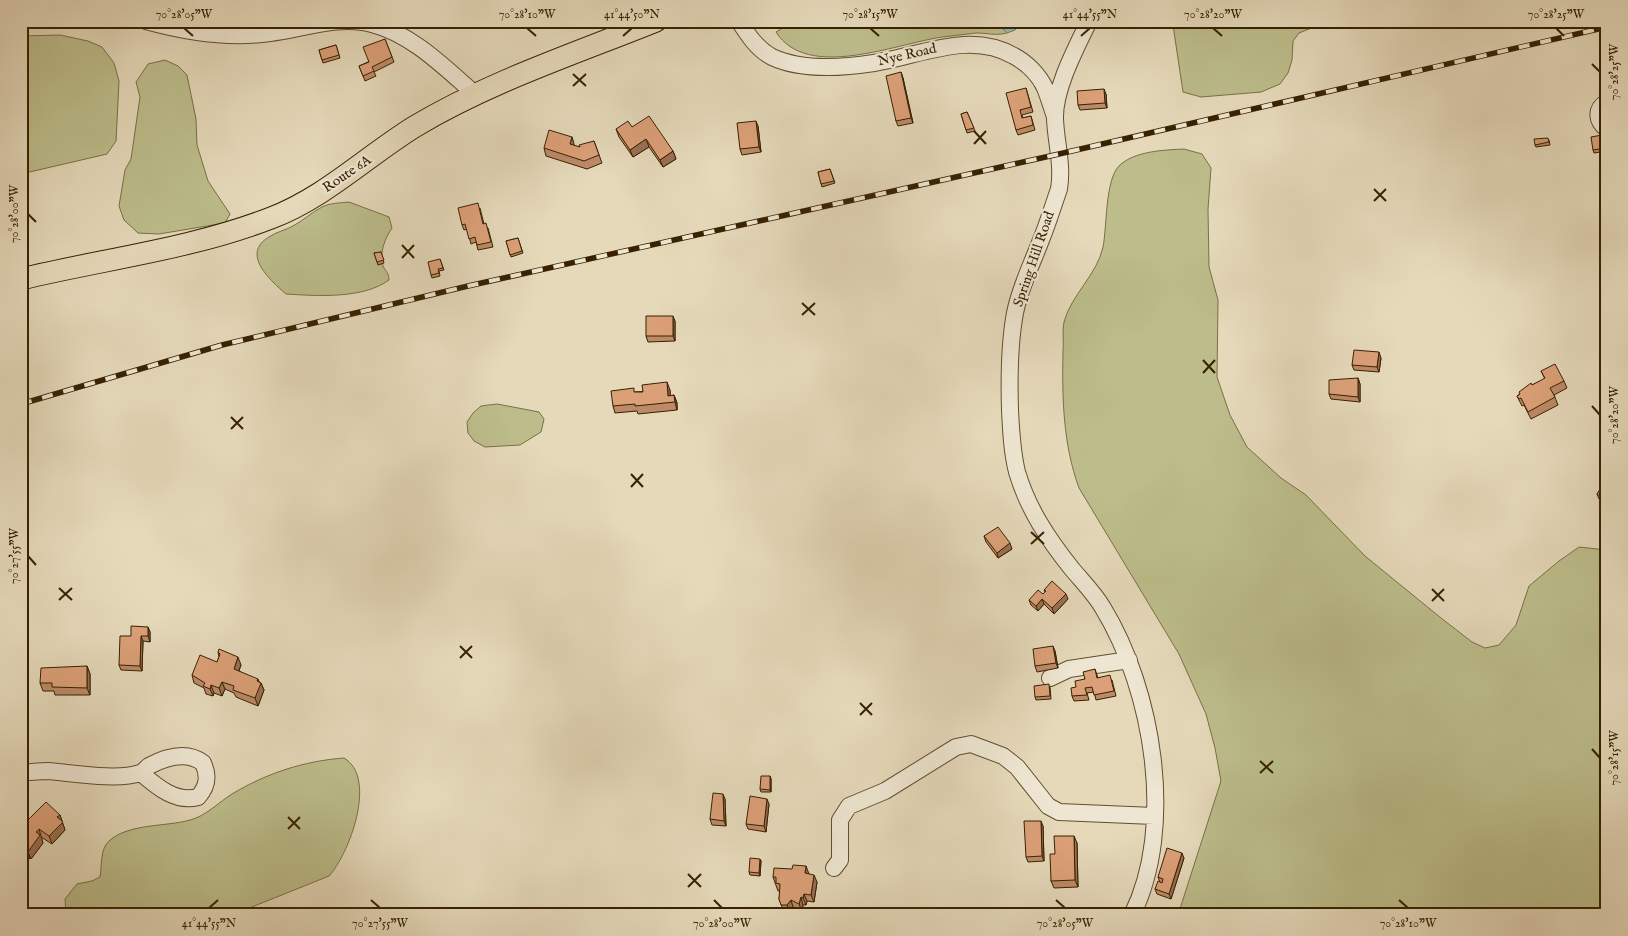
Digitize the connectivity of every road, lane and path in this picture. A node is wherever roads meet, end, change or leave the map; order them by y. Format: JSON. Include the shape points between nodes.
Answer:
{"nodes":[{"id":1,"x":146,"y":21,"type":"edge"},
{"id":2,"x":656,"y":21,"type":"edge"},
{"id":3,"x":738,"y":21,"type":"edge"},
{"id":4,"x":1089,"y":21,"type":"edge"},
{"id":5,"x":370,"y":22,"type":"edge"},
{"id":6,"x":204,"y":27,"type":"edge"},
{"id":7,"x":475,"y":94,"type":"junction"},
{"id":8,"x":1607,"y":102,"type":"edge"},
{"id":9,"x":1055,"y":117,"type":"junction"},
{"id":10,"x":1607,"y":129,"type":"edge"},
{"id":11,"x":21,"y":280,"type":"edge"},
{"id":12,"x":1129,"y":660,"type":"junction"},
{"id":13,"x":1050,"y":678,"type":"dead end"},
{"id":14,"x":21,"y":773,"type":"edge"},
{"id":15,"x":141,"y":773,"type":"dead end"},
{"id":16,"x":1154,"y":816,"type":"junction"},
{"id":17,"x":834,"y":868,"type":"dead end"},
{"id":18,"x":1132,"y":915,"type":"edge"}],
"edges":[{"from":1,"to":6,"type":"street","via":[[170,28]]},
{"from":2,"to":7,"type":"main road","name":"Route 6A"},
{"from":3,"to":9,"type":"street","name":"Nye Road","via":[[758,47],[772,57],[837,68],[971,43],[991,45],[1022,60],[1035,73],[1045,88]]},
{"from":4,"to":9,"type":"street","name":"Spring Hill Road","via":[[1066,73]]},
{"from":5,"to":6,"type":"street","via":[[333,22],[246,36]]},
{"from":5,"to":7,"type":"street","via":[[415,45]]},
{"from":7,"to":11,"type":"main road","name":"Route 6A","via":[[413,128],[310,199],[272,218],[194,242]]},
{"from":8,"to":10,"type":"street","via":[[1598,116]]},
{"from":9,"to":12,"type":"street","name":"Spring Hill Road","via":[[1062,174],[1059,189],[1026,273],[1015,312],[1009,377],[1012,449],[1027,499],[1040,527],[1092,591]]},
{"from":12,"to":13,"type":"street","via":[[1068,669]]},
{"from":12,"to":16,"type":"street","name":"Spring Hill Road","via":[[1150,748]]},
{"from":14,"to":15,"type":"street","via":[[46,771],[114,776]]},
{"from":16,"to":17,"type":"street","via":[[1058,812],[1048,806],[1017,767],[1003,756],[971,744],[956,747],[884,791],[849,806],[840,820],[840,860]]},
{"from":16,"to":18,"type":"street","name":"Spring Hill Road","via":[[1150,863]]}]}
